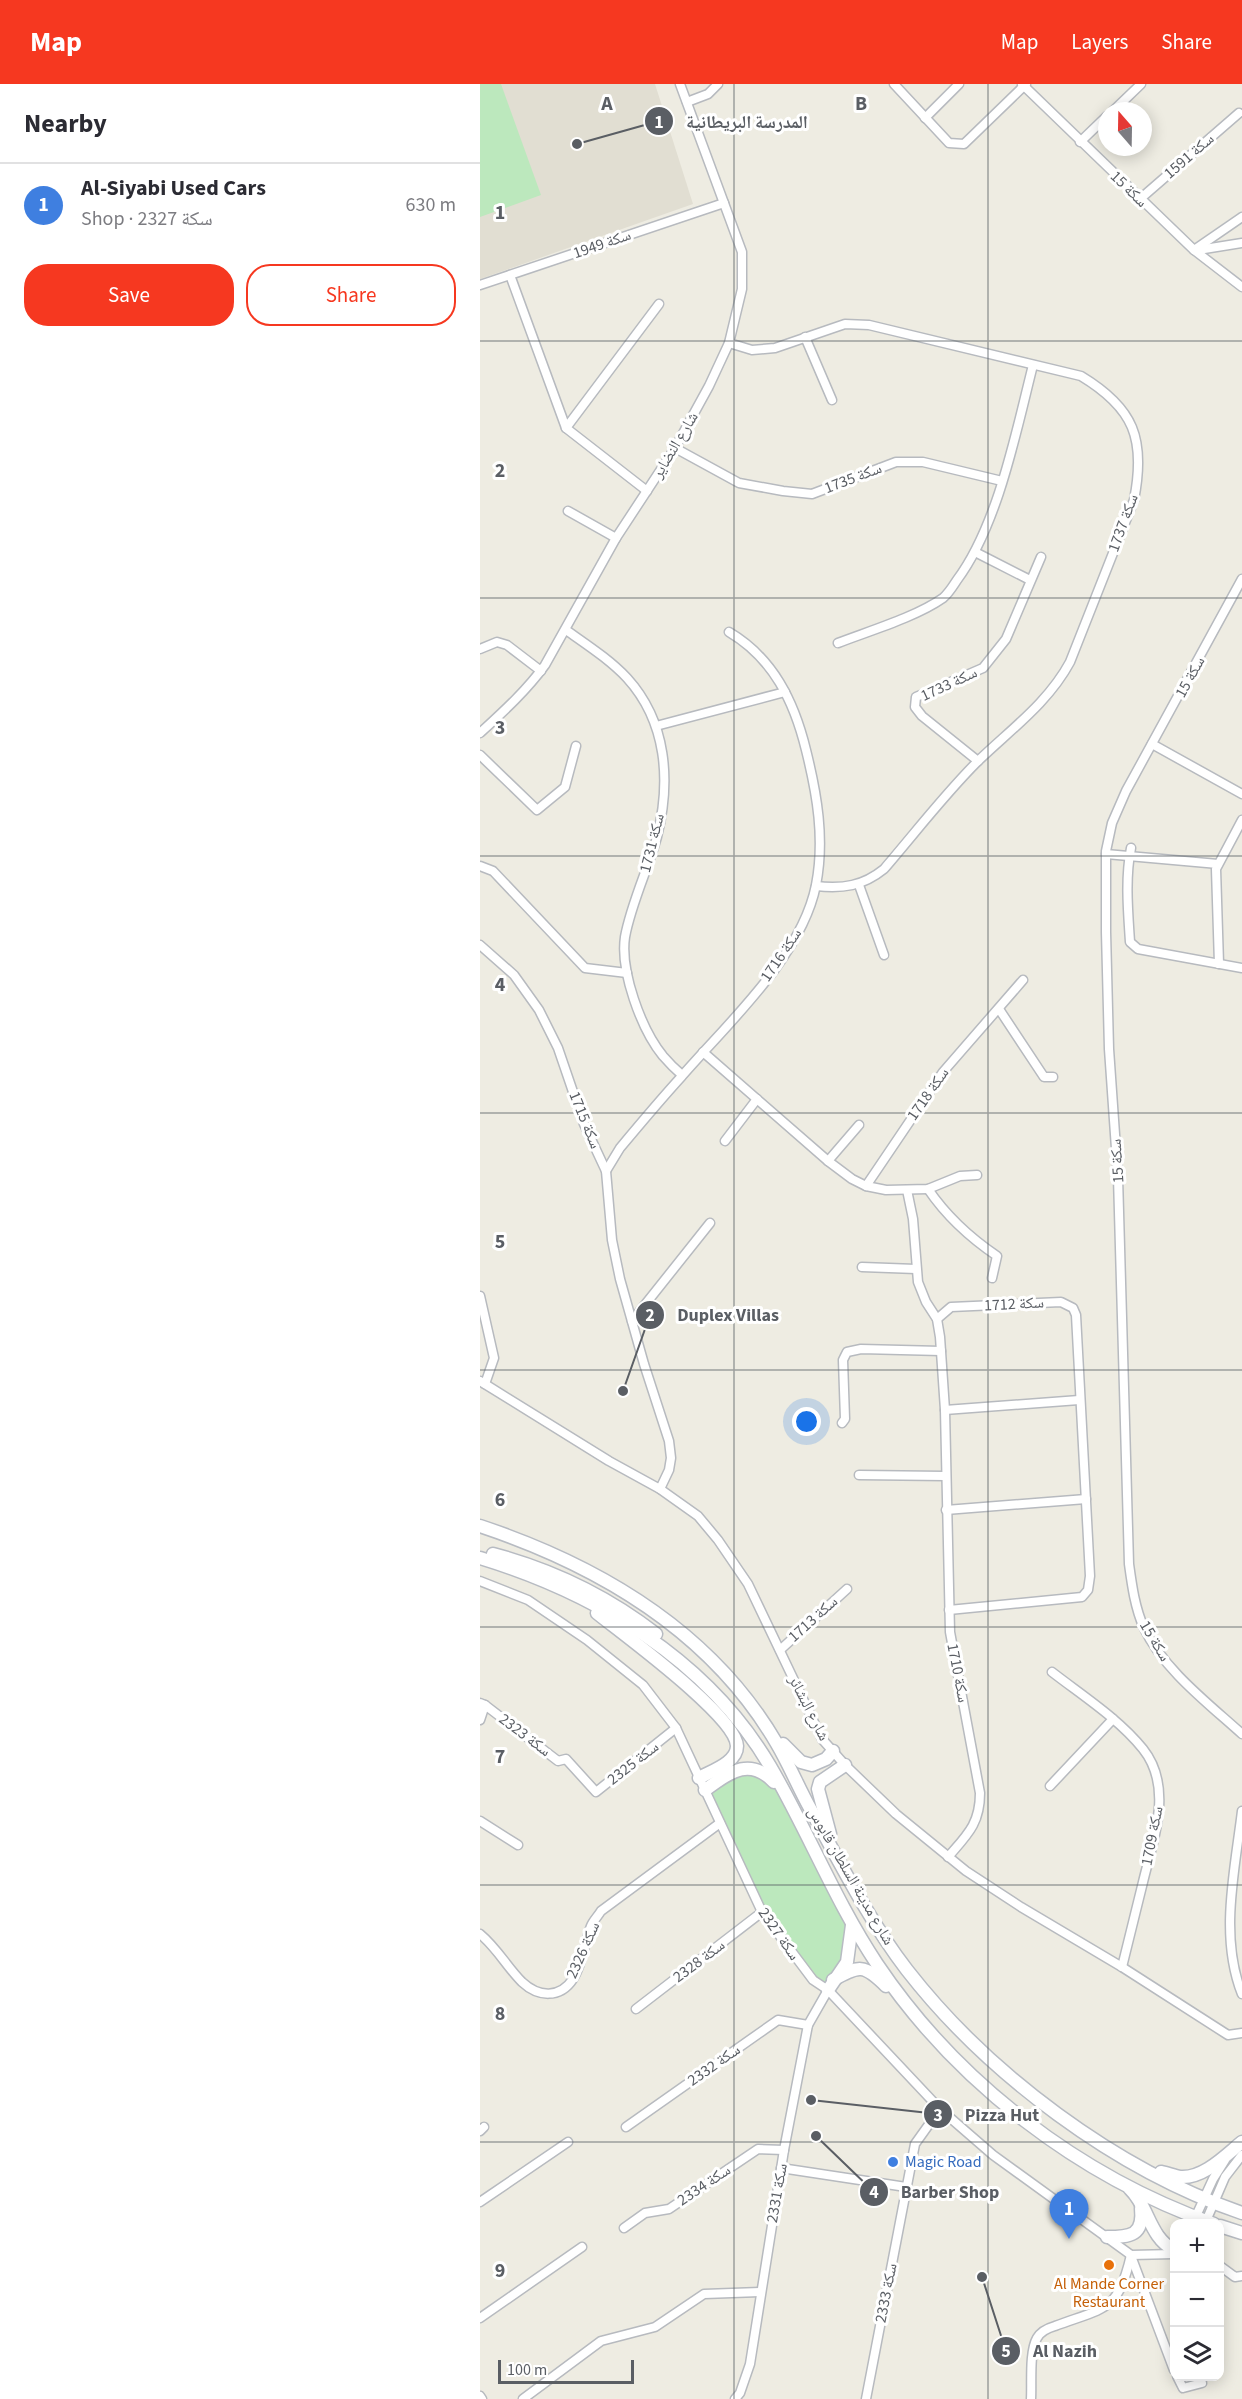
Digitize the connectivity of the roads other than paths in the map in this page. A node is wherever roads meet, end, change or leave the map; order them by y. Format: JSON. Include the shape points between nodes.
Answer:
{"nodes":[{"id":1,"x":680,"y":84,"type":"edge"},
{"id":2,"x":718,"y":84,"type":"edge"},
{"id":3,"x":894,"y":84,"type":"edge"},
{"id":4,"x":959,"y":84,"type":"edge"},
{"id":5,"x":1142,"y":84,"type":"edge"},
{"id":6,"x":1024,"y":85,"type":"edge"},
{"id":7,"x":687,"y":102,"type":"junction"},
{"id":8,"x":1123,"y":102,"type":"edge"},
{"id":9,"x":1239,"y":113,"type":"dead end"},
{"id":10,"x":925,"y":118,"type":"junction"},
{"id":11,"x":1098,"y":125,"type":"edge"},
{"id":12,"x":1080,"y":142,"type":"junction"},
{"id":13,"x":1140,"y":199,"type":"junction"},
{"id":14,"x":724,"y":203,"type":"junction"},
{"id":15,"x":1242,"y":217,"type":"edge"},
{"id":16,"x":1242,"y":243,"type":"edge"},
{"id":17,"x":1194,"y":250,"type":"junction"},
{"id":18,"x":510,"y":275,"type":"junction"},
{"id":19,"x":480,"y":285,"type":"edge"},
{"id":20,"x":1242,"y":287,"type":"edge"},
{"id":21,"x":659,"y":304,"type":"dead end"},
{"id":22,"x":805,"y":337,"type":"junction"},
{"id":23,"x":729,"y":344,"type":"junction"},
{"id":24,"x":1033,"y":365,"type":"junction"},
{"id":25,"x":832,"y":400,"type":"dead end"},
{"id":26,"x":566,"y":428,"type":"junction"},
{"id":27,"x":675,"y":448,"type":"junction"},
{"id":28,"x":1002,"y":481,"type":"junction"},
{"id":29,"x":647,"y":491,"type":"junction"},
{"id":30,"x":568,"y":511,"type":"dead end"},
{"id":31,"x":616,"y":538,"type":"junction"},
{"id":32,"x":975,"y":552,"type":"junction"},
{"id":33,"x":1041,"y":557,"type":"dead end"},
{"id":34,"x":1242,"y":579,"type":"edge"},
{"id":35,"x":1030,"y":580,"type":"junction"},
{"id":36,"x":566,"y":630,"type":"junction"},
{"id":37,"x":729,"y":632,"type":"dead end"},
{"id":38,"x":838,"y":643,"type":"dead end"},
{"id":39,"x":480,"y":649,"type":"edge"},
{"id":40,"x":541,"y":671,"type":"junction"},
{"id":41,"x":785,"y":692,"type":"junction"},
{"id":42,"x":656,"y":726,"type":"junction"},
{"id":43,"x":480,"y":733,"type":"edge"},
{"id":44,"x":1152,"y":744,"type":"junction"},
{"id":45,"x":576,"y":746,"type":"dead end"},
{"id":46,"x":480,"y":755,"type":"edge"},
{"id":47,"x":978,"y":761,"type":"junction"},
{"id":48,"x":1242,"y":794,"type":"edge"},
{"id":49,"x":1242,"y":820,"type":"edge"},
{"id":50,"x":1130,"y":852,"type":"junction"},
{"id":51,"x":1106,"y":854,"type":"junction"},
{"id":52,"x":1218,"y":864,"type":"junction"},
{"id":53,"x":480,"y":866,"type":"edge"},
{"id":54,"x":859,"y":885,"type":"junction"},
{"id":55,"x":816,"y":886,"type":"junction"},
{"id":56,"x":480,"y":945,"type":"edge"},
{"id":57,"x":884,"y":955,"type":"dead end"},
{"id":58,"x":1219,"y":964,"type":"junction"},
{"id":59,"x":1242,"y":969,"type":"edge"},
{"id":60,"x":627,"y":974,"type":"junction"},
{"id":61,"x":1023,"y":980,"type":"dead end"},
{"id":62,"x":999,"y":1009,"type":"junction"},
{"id":63,"x":703,"y":1052,"type":"junction"},
{"id":64,"x":682,"y":1075,"type":"junction"},
{"id":65,"x":1053,"y":1077,"type":"dead end"},
{"id":66,"x":757,"y":1099,"type":"junction"},
{"id":67,"x":859,"y":1125,"type":"dead end"},
{"id":68,"x":724,"y":1141,"type":"dead end"},
{"id":69,"x":828,"y":1161,"type":"junction"},
{"id":70,"x":606,"y":1171,"type":"junction"},
{"id":71,"x":977,"y":1175,"type":"dead end"},
{"id":72,"x":866,"y":1186,"type":"junction"},
{"id":73,"x":928,"y":1189,"type":"junction"},
{"id":74,"x":907,"y":1190,"type":"junction"},
{"id":75,"x":710,"y":1223,"type":"dead end"},
{"id":76,"x":862,"y":1267,"type":"dead end"},
{"id":77,"x":916,"y":1269,"type":"junction"},
{"id":78,"x":992,"y":1278,"type":"dead end"},
{"id":79,"x":480,"y":1296,"type":"edge"},
{"id":80,"x":937,"y":1319,"type":"junction"},
{"id":81,"x":632,"y":1321,"type":"junction"},
{"id":82,"x":941,"y":1351,"type":"junction"},
{"id":83,"x":482,"y":1383,"type":"edge"},
{"id":84,"x":1079,"y":1400,"type":"junction"},
{"id":85,"x":945,"y":1410,"type":"junction"},
{"id":86,"x":842,"y":1423,"type":"dead end"},
{"id":87,"x":859,"y":1475,"type":"dead end"},
{"id":88,"x":945,"y":1476,"type":"junction"},
{"id":89,"x":660,"y":1489,"type":"junction"},
{"id":90,"x":1086,"y":1499,"type":"junction"},
{"id":91,"x":946,"y":1510,"type":"junction"},
{"id":92,"x":480,"y":1526,"type":"edge"},
{"id":93,"x":480,"y":1551,"type":"edge"},
{"id":94,"x":480,"y":1558,"type":"edge"},
{"id":95,"x":480,"y":1581,"type":"edge"},
{"id":96,"x":847,"y":1589,"type":"dead end"},
{"id":97,"x":570,"y":1592,"type":"junction"},
{"id":98,"x":949,"y":1610,"type":"junction"},
{"id":99,"x":780,"y":1650,"type":"junction"},
{"id":100,"x":1052,"y":1672,"type":"dead end"},
{"id":101,"x":718,"y":1698,"type":"junction"},
{"id":102,"x":482,"y":1704,"type":"edge"},
{"id":103,"x":1113,"y":1719,"type":"junction"},
{"id":104,"x":480,"y":1720,"type":"edge"},
{"id":105,"x":676,"y":1728,"type":"junction"},
{"id":106,"x":768,"y":1729,"type":"junction"},
{"id":107,"x":1242,"y":1734,"type":"edge"},
{"id":108,"x":833,"y":1751,"type":"junction"},
{"id":109,"x":566,"y":1759,"type":"joint"},
{"id":110,"x":844,"y":1765,"type":"junction"},
{"id":111,"x":699,"y":1778,"type":"junction"},
{"id":112,"x":1050,"y":1786,"type":"dead end"},
{"id":113,"x":705,"y":1790,"type":"junction"},
{"id":114,"x":789,"y":1801,"type":"junction"},
{"id":115,"x":1242,"y":1810,"type":"edge"},
{"id":116,"x":480,"y":1821,"type":"edge"},
{"id":117,"x":720,"y":1823,"type":"junction"},
{"id":118,"x":518,"y":1845,"type":"dead end"},
{"id":119,"x":835,"y":1852,"type":"junction"},
{"id":120,"x":948,"y":1857,"type":"junction"},
{"id":121,"x":762,"y":1912,"type":"junction"},
{"id":122,"x":852,"y":1924,"type":"junction"},
{"id":123,"x":480,"y":1934,"type":"edge"},
{"id":124,"x":1122,"y":1967,"type":"junction"},
{"id":125,"x":830,"y":1985,"type":"junction"},
{"id":126,"x":1242,"y":1994,"type":"edge"},
{"id":127,"x":636,"y":2009,"type":"dead end"},
{"id":128,"x":919,"y":2019,"type":"junction"},
{"id":129,"x":808,"y":2025,"type":"junction"},
{"id":130,"x":1242,"y":2033,"type":"edge"},
{"id":131,"x":940,"y":2109,"type":"junction"},
{"id":132,"x":626,"y":2127,"type":"dead end"},
{"id":133,"x":568,"y":2142,"type":"dead end"},
{"id":134,"x":1242,"y":2142,"type":"edge"},
{"id":135,"x":784,"y":2150,"type":"junction"},
{"id":136,"x":1242,"y":2155,"type":"edge"},
{"id":137,"x":1140,"y":2166,"type":"junction"},
{"id":138,"x":782,"y":2168,"type":"junction"},
{"id":139,"x":1124,"y":2184,"type":"junction"},
{"id":140,"x":906,"y":2187,"type":"junction"},
{"id":141,"x":1208,"y":2201,"type":"junction"},
{"id":142,"x":480,"y":2202,"type":"edge"},
{"id":143,"x":1141,"y":2204,"type":"junction"},
{"id":144,"x":1242,"y":2213,"type":"edge"},
{"id":145,"x":1203,"y":2219,"type":"edge"},
{"id":146,"x":1205,"y":2219,"type":"edge"},
{"id":147,"x":1224,"y":2227,"type":"edge"},
{"id":148,"x":624,"y":2228,"type":"dead end"},
{"id":149,"x":1242,"y":2233,"type":"edge"},
{"id":150,"x":1107,"y":2236,"type":"junction"},
{"id":151,"x":582,"y":2247,"type":"dead end"},
{"id":152,"x":1170,"y":2248,"type":"edge"},
{"id":153,"x":1170,"y":2252,"type":"edge"},
{"id":154,"x":1131,"y":2255,"type":"junction"},
{"id":155,"x":1224,"y":2268,"type":"edge"},
{"id":156,"x":1238,"y":2277,"type":"edge"},
{"id":157,"x":760,"y":2292,"type":"junction"},
{"id":158,"x":480,"y":2318,"type":"edge"},
{"id":159,"x":1170,"y":2359,"type":"edge"},
{"id":160,"x":1180,"y":2381,"type":"edge"},
{"id":161,"x":1202,"y":2383,"type":"dead end"},
{"id":162,"x":524,"y":2399,"type":"edge"},
{"id":163,"x":735,"y":2399,"type":"edge"},
{"id":164,"x":866,"y":2399,"type":"edge"},
{"id":165,"x":1031,"y":2399,"type":"edge"}],
"edges":[{"from":1,"to":7,"type":"street","name":"شارع النضاير"},
{"from":2,"to":7,"type":"street","via":[[708,94]]},
{"from":3,"to":10,"type":"street"},
{"from":4,"to":10,"type":"street"},
{"from":5,"to":8,"type":"street"},
{"from":6,"to":10,"type":"street","via":[[963,144],[949,143]]},
{"from":6,"to":12,"type":"street","name":"سكة 15"},
{"from":7,"to":14,"type":"street","name":"شارع النضاير"},
{"from":9,"to":13,"type":"street","name":"سكة 1591"},
{"from":11,"to":12,"type":"street"},
{"from":12,"to":13,"type":"street","name":"سكة 15"},
{"from":13,"to":17,"type":"street","name":"سكة 15"},
{"from":14,"to":18,"type":"street","name":"سكة 1949"},
{"from":14,"to":23,"type":"street","name":"شارع النضاير","via":[[742,252],[742,289]]},
{"from":15,"to":17,"type":"street"},
{"from":16,"to":17,"type":"street"},
{"from":17,"to":20,"type":"street","name":"سكة 15"},
{"from":18,"to":19,"type":"street","name":"سكة 1949"},
{"from":18,"to":26,"type":"street"},
{"from":21,"to":26,"type":"street"},
{"from":22,"to":23,"type":"street","name":"سكة 1737","via":[[776,348],[752,350]]},
{"from":22,"to":24,"type":"street","name":"سكة 1737","via":[[845,324],[869,325]]},
{"from":22,"to":25,"type":"street"},
{"from":23,"to":27,"type":"street","name":"شارع النضاير"},
{"from":24,"to":28,"type":"street"},
{"from":24,"to":47,"type":"street","name":"سكة 1737","via":[[1081,376],[1106,391],[1125,414],[1139,447],[1139,472],[1134,500],[1061,679]]},
{"from":26,"to":29,"type":"street"},
{"from":27,"to":28,"type":"street","name":"سكة 1735","via":[[739,483],[812,494],[896,462],[924,462]]},
{"from":27,"to":29,"type":"street","name":"شارع النضاير"},
{"from":28,"to":32,"type":"street"},
{"from":29,"to":31,"type":"street","name":"شارع النضاير"},
{"from":30,"to":31,"type":"street"},
{"from":31,"to":36,"type":"street","name":"شارع النضاير"},
{"from":32,"to":35,"type":"street"},
{"from":32,"to":38,"type":"street","via":[[945,596],[928,607]]},
{"from":33,"to":35,"type":"street","name":"سكة 1733"},
{"from":34,"to":44,"type":"street","name":"سكة 15"},
{"from":35,"to":47,"type":"street","name":"سكة 1733","via":[[1006,639],[983,668],[916,697],[915,707],[922,716]]},
{"from":36,"to":40,"type":"street","name":"شارع النضاير"},
{"from":36,"to":42,"type":"street","name":"سكة 1731","via":[[627,679]]},
{"from":37,"to":41,"type":"street","name":"سكة 1716","via":[[765,660]]},
{"from":39,"to":40,"type":"street","via":[[498,642],[507,645]]},
{"from":40,"to":43,"type":"street","name":"شارع النضاير"},
{"from":41,"to":42,"type":"street"},
{"from":41,"to":55,"type":"street","name":"سكة 1716","via":[[801,732],[815,786],[820,834]]},
{"from":42,"to":60,"type":"street","name":"سكة 1731","via":[[665,761],[662,800],[657,835],[625,937]]},
{"from":44,"to":48,"type":"street"},
{"from":44,"to":51,"type":"street","name":"سكة 15","via":[[1112,823]]},
{"from":45,"to":46,"type":"street","via":[[565,787],[537,810]]},
{"from":47,"to":54,"type":"street","name":"سكة 1737","via":[[885,869]]},
{"from":49,"to":52,"type":"street"},
{"from":50,"to":51,"type":"street"},
{"from":50,"to":52,"type":"street"},
{"from":50,"to":58,"type":"street","via":[[1128,899],[1133,946]]},
{"from":51,"to":107,"type":"street","name":"سكة 15","via":[[1109,1049],[1118,1177],[1130,1575],[1144,1629],[1176,1674]]},
{"from":52,"to":58,"type":"street"},
{"from":53,"to":60,"type":"street","via":[[493,872],[585,968]]},
{"from":54,"to":55,"type":"street","name":"سكة 1737"},
{"from":54,"to":57,"type":"street"},
{"from":55,"to":63,"type":"street","name":"سكة 1716","via":[[795,940],[773,972]]},
{"from":56,"to":70,"type":"street","name":"سكة 1715","via":[[514,975],[539,1010]]},
{"from":58,"to":59,"type":"street"},
{"from":60,"to":64,"type":"street","name":"سكة 1731","via":[[644,1024],[662,1054]]},
{"from":61,"to":62,"type":"street","name":"سكة 1718"},
{"from":62,"to":65,"type":"street","via":[[1044,1077]]},
{"from":62,"to":72,"type":"street","name":"سكة 1718","via":[[943,1072]]},
{"from":63,"to":64,"type":"street","name":"سكة 1716"},
{"from":63,"to":66,"type":"street"},
{"from":64,"to":70,"type":"street","name":"سكة 1716","via":[[620,1148]]},
{"from":66,"to":68,"type":"street"},
{"from":66,"to":69,"type":"street"},
{"from":67,"to":69,"type":"street"},
{"from":69,"to":72,"type":"street"},
{"from":70,"to":81,"type":"street","name":"سكة 1715","via":[[612,1240]]},
{"from":71,"to":73,"type":"street","via":[[960,1176]]},
{"from":72,"to":74,"type":"street"},
{"from":73,"to":74,"type":"street"},
{"from":73,"to":78,"type":"street","via":[[956,1225],[997,1256]]},
{"from":74,"to":77,"type":"street","name":"سكة 1710"},
{"from":75,"to":81,"type":"street"},
{"from":76,"to":77,"type":"street"},
{"from":77,"to":80,"type":"street","name":"سكة 1710","via":[[921,1293]]},
{"from":79,"to":83,"type":"street","via":[[494,1358]]},
{"from":80,"to":82,"type":"street","name":"سكة 1710"},
{"from":80,"to":84,"type":"street","name":"سكة 1712","via":[[951,1307],[1061,1302],[1073,1308]]},
{"from":81,"to":89,"type":"street","name":"سكة 1715","via":[[669,1441],[669,1470]]},
{"from":82,"to":85,"type":"street","name":"سكة 1710"},
{"from":82,"to":86,"type":"street","via":[[847,1352],[843,1360]]},
{"from":83,"to":89,"type":"street","name":"شارع البشائر"},
{"from":84,"to":85,"type":"street"},
{"from":84,"to":90,"type":"street","name":"سكة 1712"},
{"from":85,"to":88,"type":"street","name":"سكة 1710"},
{"from":87,"to":88,"type":"street"},
{"from":88,"to":91,"type":"street","name":"سكة 1710"},
{"from":89,"to":99,"type":"street","name":"شارع البشائر","via":[[698,1516],[718,1540],[748,1584]]},
{"from":90,"to":91,"type":"street"},
{"from":90,"to":98,"type":"street","name":"سكة 1712","via":[[1089,1576],[1088,1590],[1082,1597]]},
{"from":91,"to":98,"type":"street","name":"سكة 1710"},
{"from":92,"to":106,"type":"main road","name":"شارع مدينة السلطان قابوس","via":[[576,1565],[638,1598],[681,1631],[720,1670]]},
{"from":93,"to":101,"type":"main road","via":[[573,1582],[611,1602],[668,1642],[710,1683]]},
{"from":94,"to":97,"type":"main road","name":"شارع مدينة السلطان قابوس"},
{"from":95,"to":105,"type":"street","name":"سكة 2327","via":[[528,1600],[587,1640],[643,1685]]},
{"from":96,"to":99,"type":"street","name":"سكة 1713"},
{"from":97,"to":101,"type":"main road","name":"شارع مدينة السلطان قابوس","via":[[671,1653]]},
{"from":97,"to":111,"type":"main road","via":[[700,1696],[734,1736],[737,1747],[733,1756]]},
{"from":98,"to":120,"type":"street","name":"سكة 1710","via":[[980,1808],[972,1829]]},
{"from":99,"to":108,"type":"street","name":"شارع البشائر","via":[[822,1739]]},
{"from":100,"to":103,"type":"street","name":"سكة 1709"},
{"from":101,"to":114,"type":"main road","name":"شارع مدينة السلطان قابوس","via":[[759,1749]]},
{"from":102,"to":104,"type":"street","name":"سكة 2323"},
{"from":102,"to":109,"type":"street","name":"سكة 2323","via":[[558,1761]]},
{"from":103,"to":112,"type":"street"},
{"from":103,"to":124,"type":"street","name":"سكة 1709","via":[[1144,1750],[1154,1769],[1160,1799],[1159,1818]]},
{"from":105,"to":109,"type":"street","name":"سكة 2325","via":[[596,1792]]},
{"from":105,"to":111,"type":"street","name":"سكة 2327"},
{"from":106,"to":108,"type":"main road","via":[[801,1762],[812,1765]]},
{"from":106,"to":119,"type":"main road","name":"شارع مدينة السلطان قابوس"},
{"from":108,"to":110,"type":"street","name":"شارع البشائر"},
{"from":110,"to":119,"type":"main road","via":[[820,1782],[818,1789]]},
{"from":110,"to":120,"type":"street","name":"شارع البشائر"},
{"from":111,"to":113,"type":"street","name":"سكة 2327"},
{"from":113,"to":114,"type":"main road","via":[[736,1771],[752,1768],[764,1771]]},
{"from":113,"to":117,"type":"street","name":"سكة 2327"},
{"from":114,"to":122,"type":"main road","name":"شارع مدينة السلطان قابوس"},
{"from":115,"to":126,"type":"street","via":[[1230,1941],[1233,1970]]},
{"from":116,"to":118,"type":"street"},
{"from":117,"to":121,"type":"street","name":"سكة 2327"},
{"from":117,"to":123,"type":"street","name":"سكة 2326","via":[[601,1911],[591,1925],[573,1979],[561,1991],[548,1995],[534,1992]]},
{"from":119,"to":137,"type":"main road","name":"شارع مدينة السلطان قابوس","via":[[906,1968],[949,2020],[1019,2085]]},
{"from":120,"to":124,"type":"street","name":"شارع البشائر","via":[[1021,1907]]},
{"from":121,"to":125,"type":"street","name":"سكة 2327","via":[[813,1980]]},
{"from":121,"to":127,"type":"street","name":"سكة 2328"},
{"from":122,"to":125,"type":"main road","via":[[847,1962]]},
{"from":122,"to":128,"type":"main road","name":"شارع مدينة السلطان قابوس"},
{"from":124,"to":130,"type":"street","name":"شارع البشائر","via":[[1228,2035]]},
{"from":125,"to":128,"type":"main road","via":[[851,1970],[870,1971]]},
{"from":125,"to":129,"type":"street","name":"سكة 2331"},
{"from":125,"to":131,"type":"street","name":"سكة 2327"},
{"from":128,"to":139,"type":"main road","name":"شارع مدينة السلطان قابوس","via":[[968,2072],[1006,2105],[1047,2137]]},
{"from":129,"to":132,"type":"street","name":"سكة 2332","via":[[778,2020]]},
{"from":129,"to":135,"type":"street","name":"سكة 2331"},
{"from":131,"to":140,"type":"street","name":"سكة 2333","via":[[915,2144]]},
{"from":131,"to":150,"type":"street","name":"سكة 2327","via":[[993,2155]]},
{"from":133,"to":142,"type":"street"},
{"from":134,"to":137,"type":"main road","via":[[1214,2166],[1191,2175],[1182,2177]]},
{"from":134,"to":141,"type":"street","via":[[1222,2164]]},
{"from":135,"to":138,"type":"street","name":"سكة 2331"},
{"from":135,"to":148,"type":"street","name":"سكة 2334","via":[[758,2149],[669,2209],[645,2213]]},
{"from":136,"to":141,"type":"street"},
{"from":137,"to":141,"type":"main road","name":"شارع مدينة السلطان قابوس"},
{"from":138,"to":140,"type":"street"},
{"from":138,"to":157,"type":"street","name":"سكة 2331"},
{"from":139,"to":143,"type":"main road"},
{"from":139,"to":145,"type":"main road","name":"شارع مدينة السلطان قابوس"},
{"from":140,"to":164,"type":"street","name":"سكة 2333"},
{"from":141,"to":144,"type":"main road","name":"شارع مدينة السلطان قابوس"},
{"from":141,"to":146,"type":"street"},
{"from":143,"to":150,"type":"main road","via":[[1142,2221],[1134,2233]]},
{"from":143,"to":152,"type":"main road","via":[[1158,2237]]},
{"from":147,"to":149,"type":"main road"},
{"from":150,"to":154,"type":"street","name":"سكة 2327"},
{"from":151,"to":158,"type":"street"},
{"from":153,"to":154,"type":"street"},
{"from":154,"to":159,"type":"street"},
{"from":154,"to":165,"type":"street","via":[[1122,2288],[1109,2305],[1039,2335],[1034,2345]]},
{"from":155,"to":156,"type":"street"},
{"from":157,"to":162,"type":"street","via":[[704,2294],[655,2327],[601,2341]]},
{"from":157,"to":163,"type":"street","name":"سكة 2331","via":[[750,2364]]},
{"from":160,"to":161,"type":"street","via":[[1183,2388]]}]}
